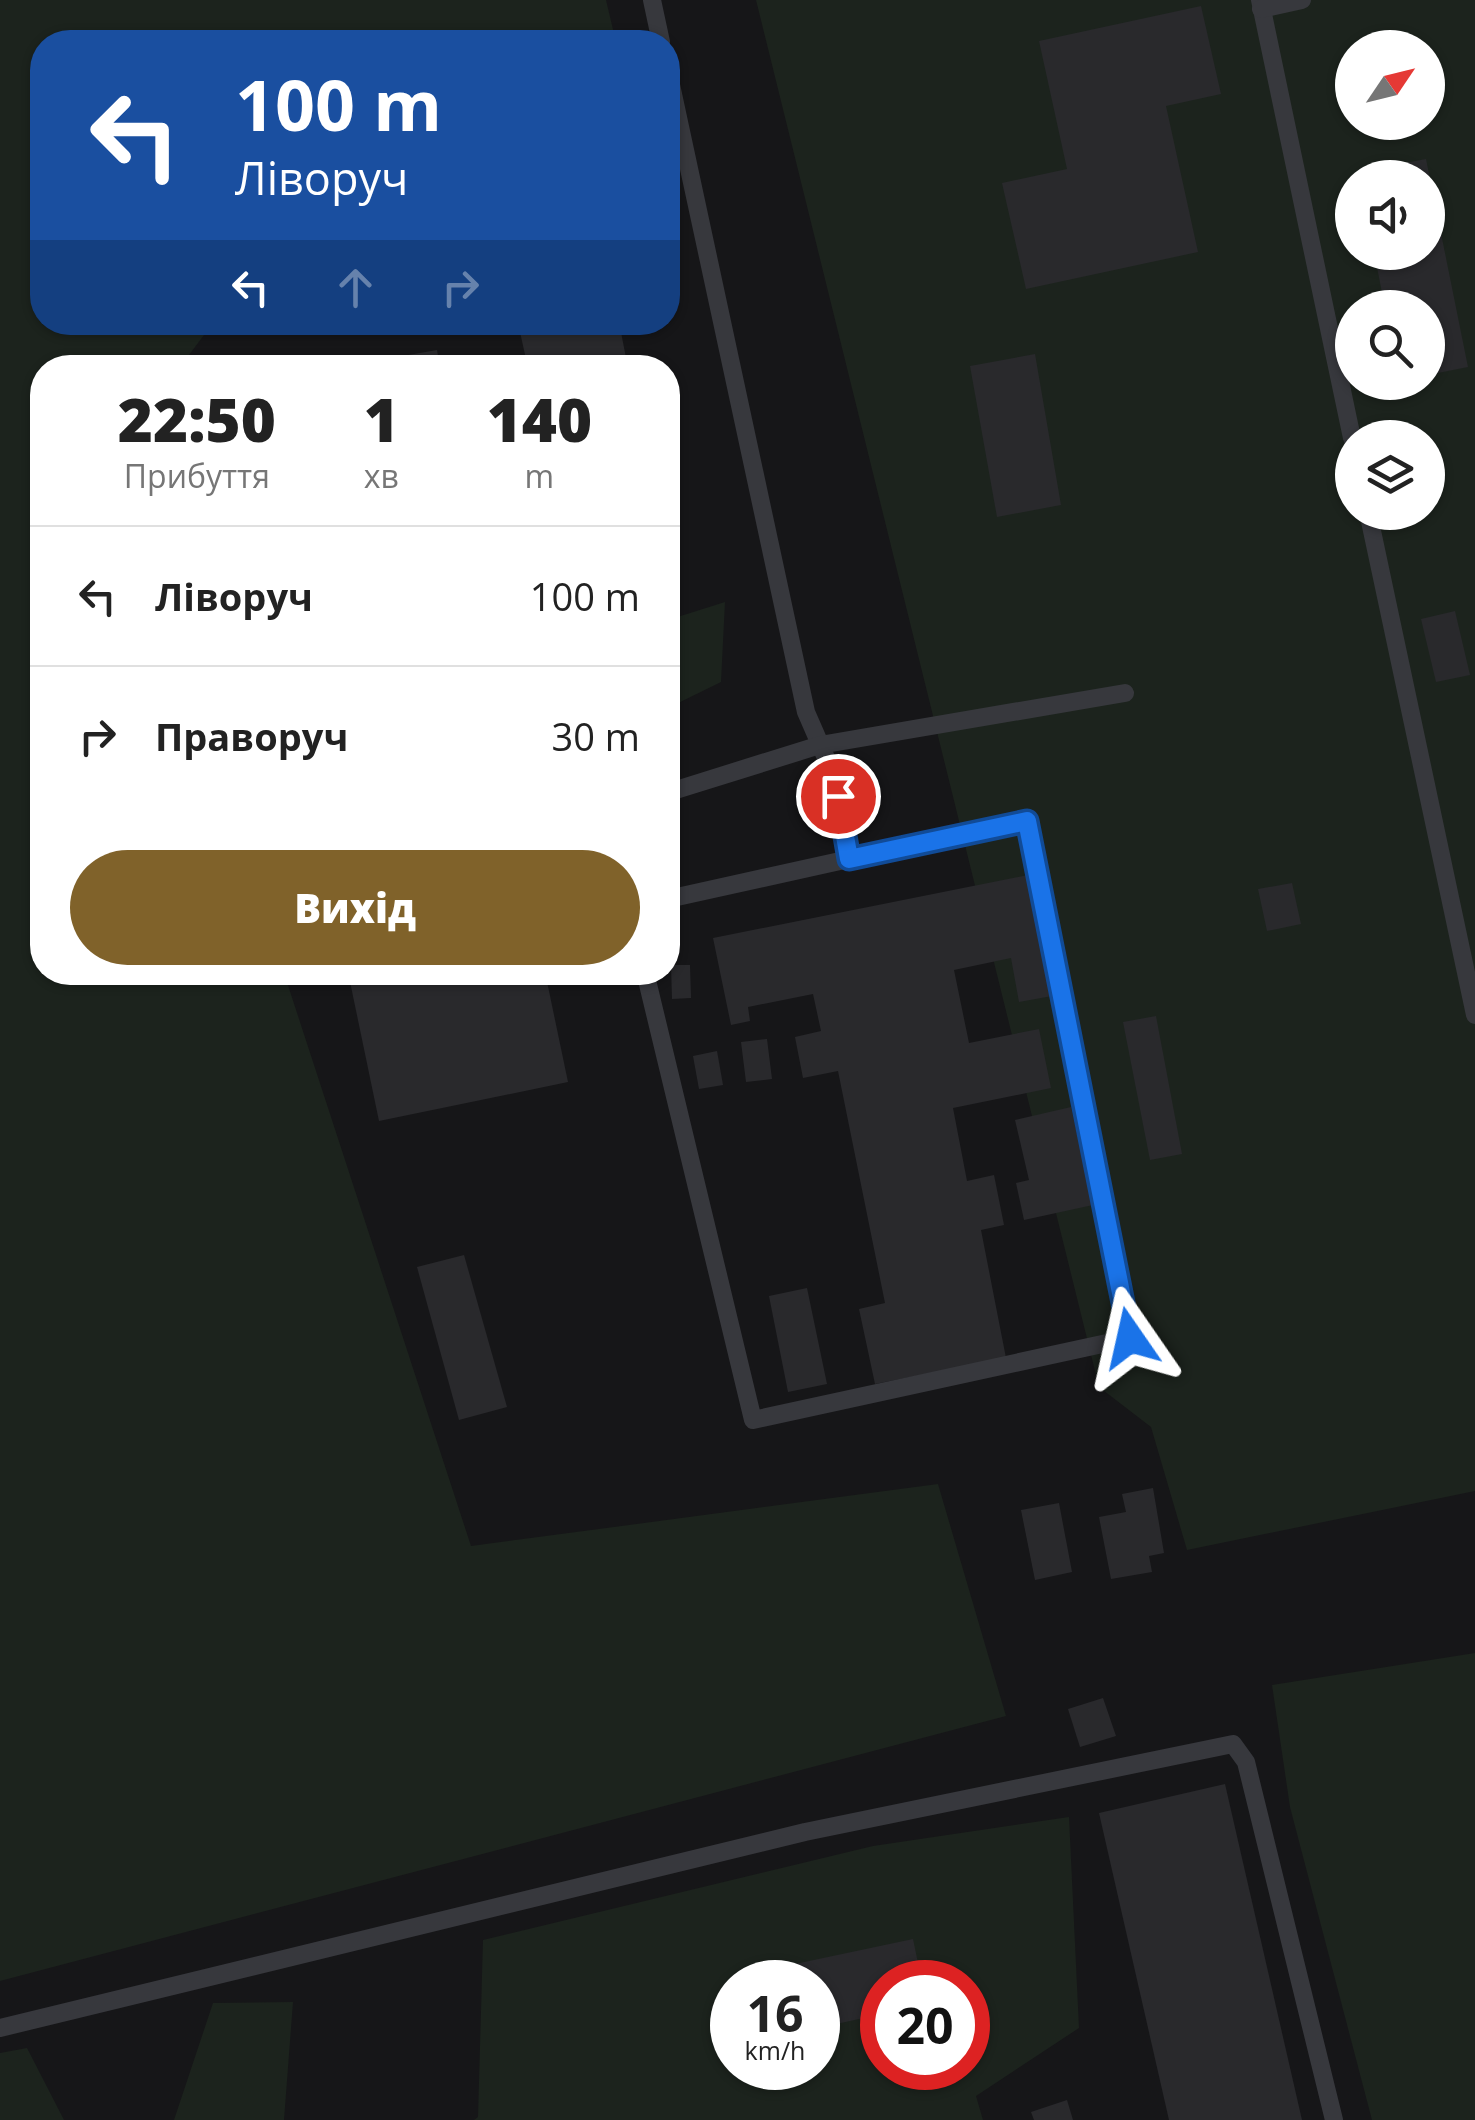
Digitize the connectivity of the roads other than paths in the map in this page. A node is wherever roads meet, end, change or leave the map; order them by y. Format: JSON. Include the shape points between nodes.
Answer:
{"nodes":[{"id":1,"x":652,"y":0,"type":"edge"},
{"id":2,"x":1302,"y":0,"type":"edge"},
{"id":3,"x":1260,"y":4,"type":"edge"},
{"id":4,"x":658,"y":30,"type":"edge"},
{"id":5,"x":680,"y":127,"type":"edge"},
{"id":6,"x":1348,"y":420,"type":"edge"},
{"id":7,"x":1372,"y":530,"type":"edge"},
{"id":8,"x":1124,"y":693,"type":"dead end"},
{"id":9,"x":820,"y":744,"type":"junction"},
{"id":10,"x":833,"y":774,"type":"dead end"},
{"id":11,"x":680,"y":789,"type":"edge"},
{"id":12,"x":838,"y":796,"type":"dead end"},
{"id":13,"x":849,"y":859,"type":"junction"},
{"id":14,"x":680,"y":896,"type":"edge"},
{"id":15,"x":647,"y":985,"type":"edge"},
{"id":16,"x":1475,"y":1015,"type":"edge"},
{"id":17,"x":0,"y":2028,"type":"edge"},
{"id":18,"x":1334,"y":2120,"type":"edge"}],
"edges":[{"from":1,"to":4,"type":"lane"},
{"from":2,"to":3,"type":"lane"},
{"from":3,"to":6,"type":"lane"},
{"from":5,"to":9,"type":"lane","via":[[806,712]]},
{"from":7,"to":16,"type":"lane"},
{"from":8,"to":9,"type":"lane"},
{"from":9,"to":10,"type":"lane"},
{"from":9,"to":11,"type":"lane"},
{"from":12,"to":13,"type":"lane"},
{"from":13,"to":14,"type":"lane"},
{"from":13,"to":15,"type":"lane","via":[[1027,821],[1130,1338],[754,1420]]},
{"from":17,"to":18,"type":"lane","via":[[805,1832],[1233,1744],[1246,1762]]}]}
